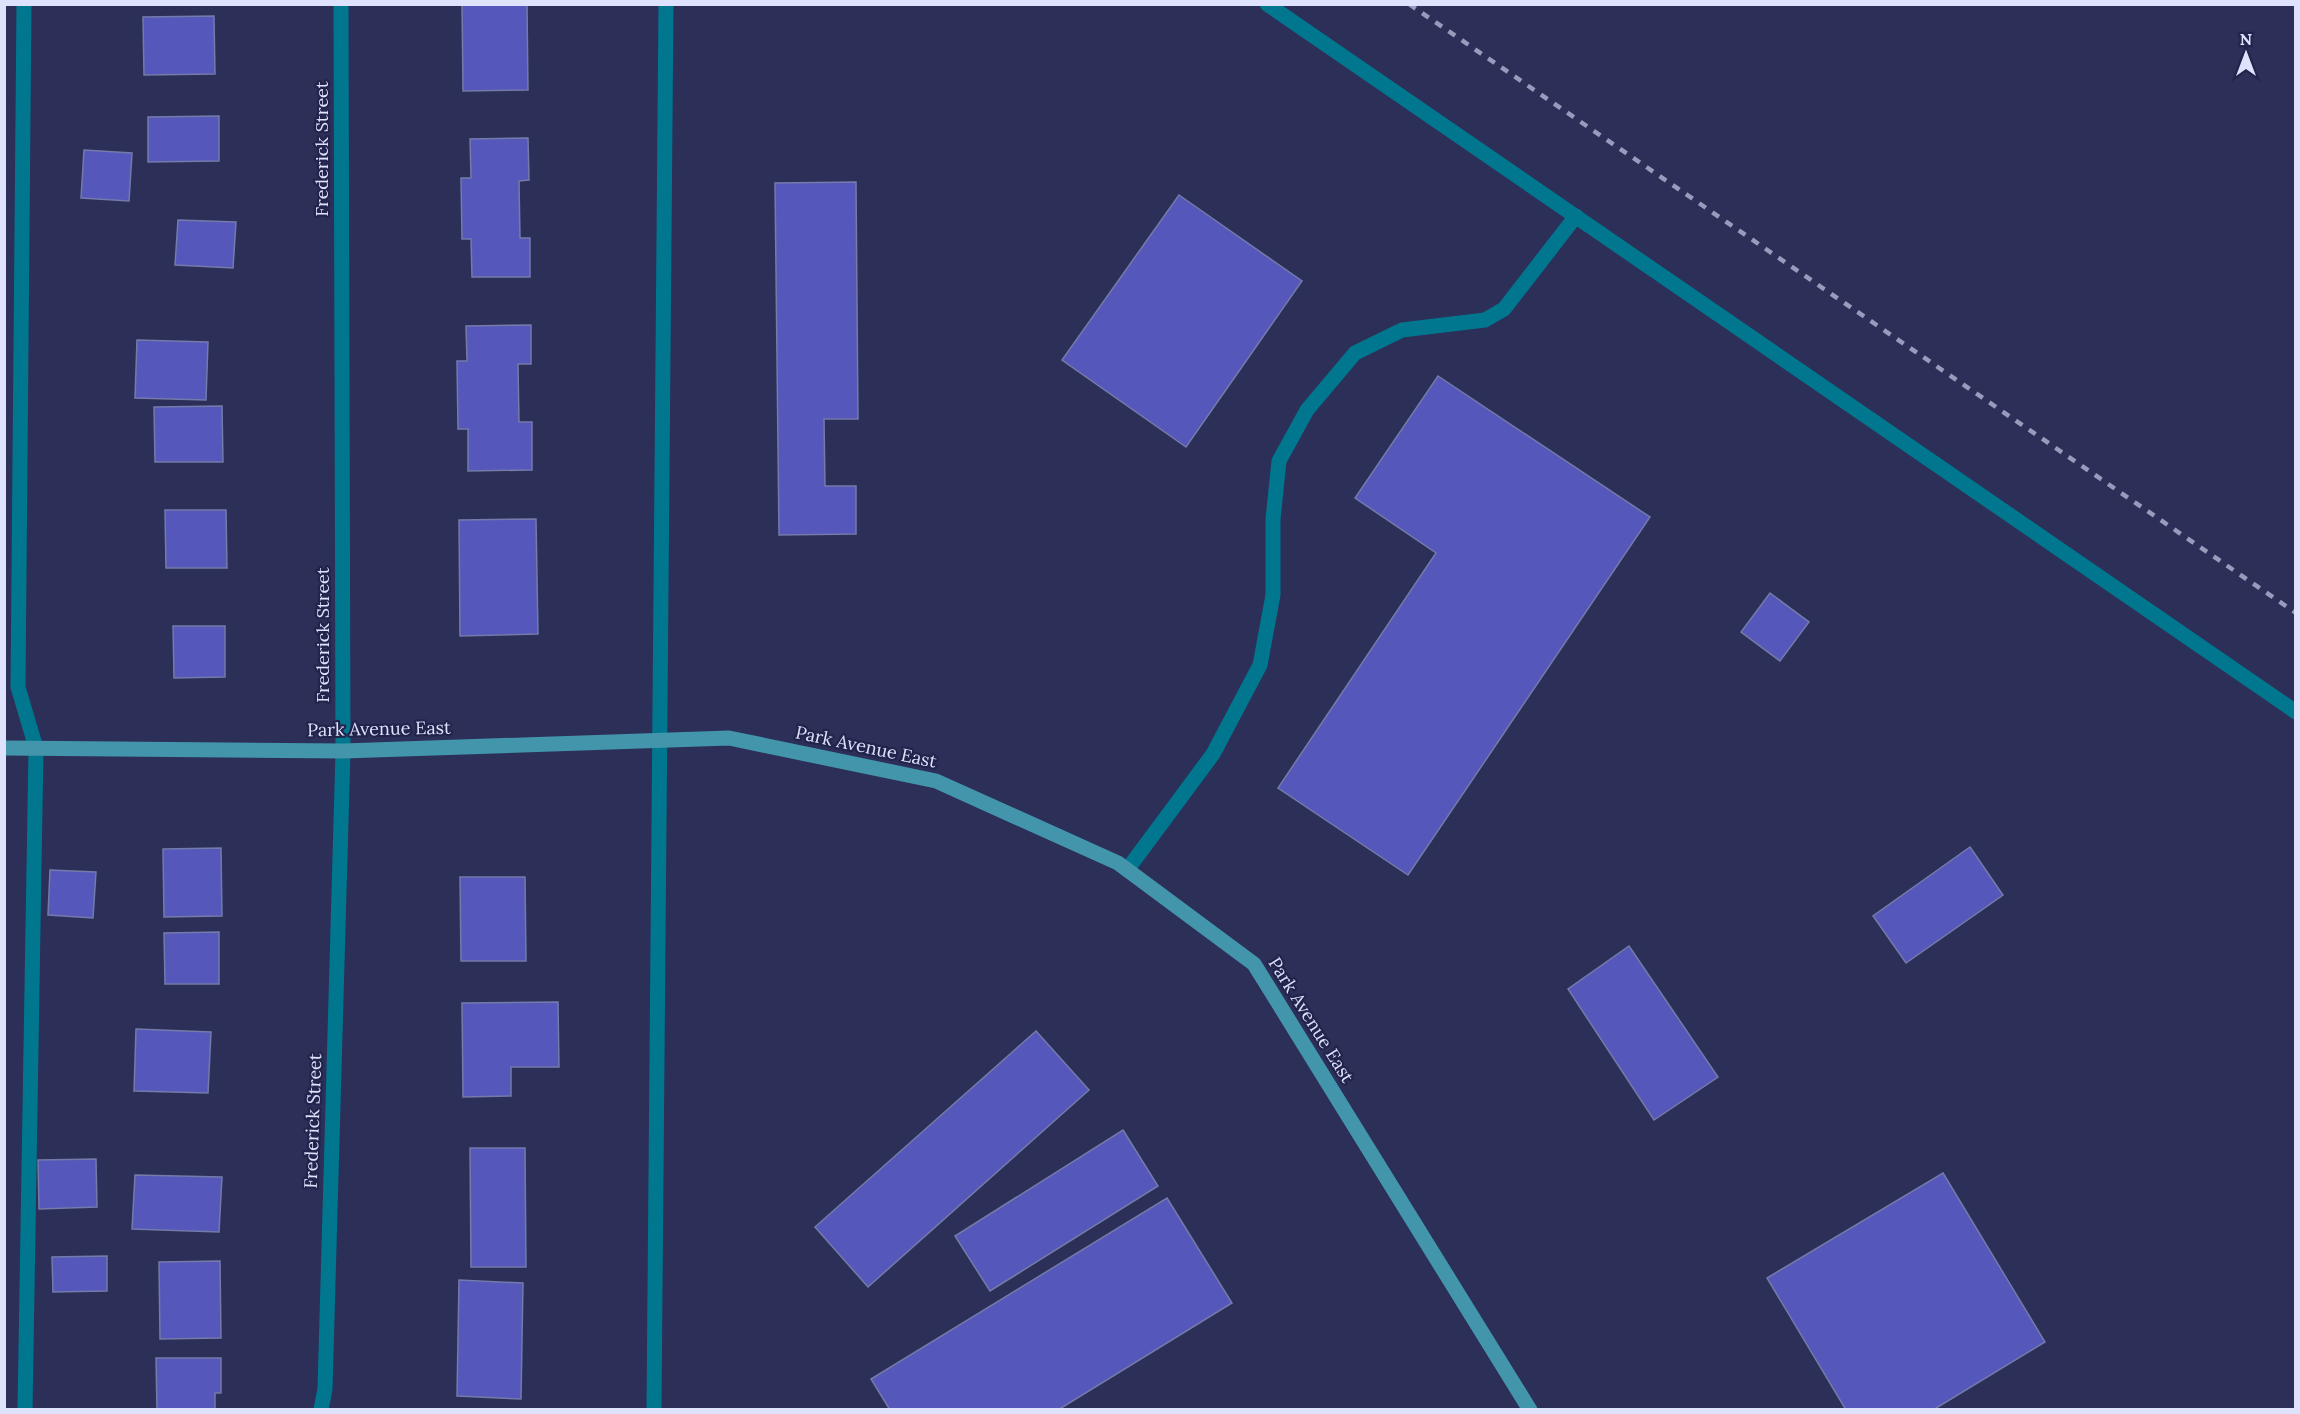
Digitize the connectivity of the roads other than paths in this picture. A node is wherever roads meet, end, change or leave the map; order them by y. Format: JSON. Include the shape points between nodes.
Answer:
{"nodes":[{"id":1,"x":24,"y":4,"type":"edge"},
{"id":2,"x":341,"y":4,"type":"edge"},
{"id":3,"x":666,"y":4,"type":"edge"},
{"id":4,"x":1267,"y":4,"type":"edge"},
{"id":5,"x":1576,"y":216,"type":"junction"},
{"id":6,"x":2295,"y":712,"type":"edge"},
{"id":7,"x":661,"y":740,"type":"junction"},
{"id":8,"x":4,"y":748,"type":"edge"},
{"id":9,"x":36,"y":748,"type":"junction"},
{"id":10,"x":343,"y":750,"type":"junction"},
{"id":11,"x":1127,"y":870,"type":"junction"},
{"id":12,"x":25,"y":1410,"type":"edge"},
{"id":13,"x":321,"y":1410,"type":"edge"},
{"id":14,"x":654,"y":1410,"type":"edge"},
{"id":15,"x":1530,"y":1410,"type":"edge"}],
"edges":[{"from":1,"to":9,"type":"street","via":[[18,687]]},
{"from":2,"to":10,"type":"street","name":"Frederick Street"},
{"from":3,"to":7,"type":"street"},
{"from":4,"to":5,"type":"street"},
{"from":5,"to":6,"type":"street"},
{"from":5,"to":11,"type":"street","via":[[1504,309],[1485,320],[1402,330],[1355,353],[1307,410],[1280,461],[1273,519],[1273,595],[1260,665],[1213,754]]},
{"from":7,"to":10,"type":"street","name":"Park Avenue East"},
{"from":7,"to":11,"type":"street","name":"Park Avenue East","via":[[729,738],[936,781]]},
{"from":7,"to":14,"type":"street"},
{"from":8,"to":9,"type":"street","name":"Park Avenue East"},
{"from":9,"to":10,"type":"street","name":"Park Avenue East"},
{"from":9,"to":12,"type":"street"},
{"from":10,"to":13,"type":"street","name":"Frederick Street","via":[[325,1389]]},
{"from":11,"to":15,"type":"street","name":"Park Avenue East","via":[[1254,964]]}]}
